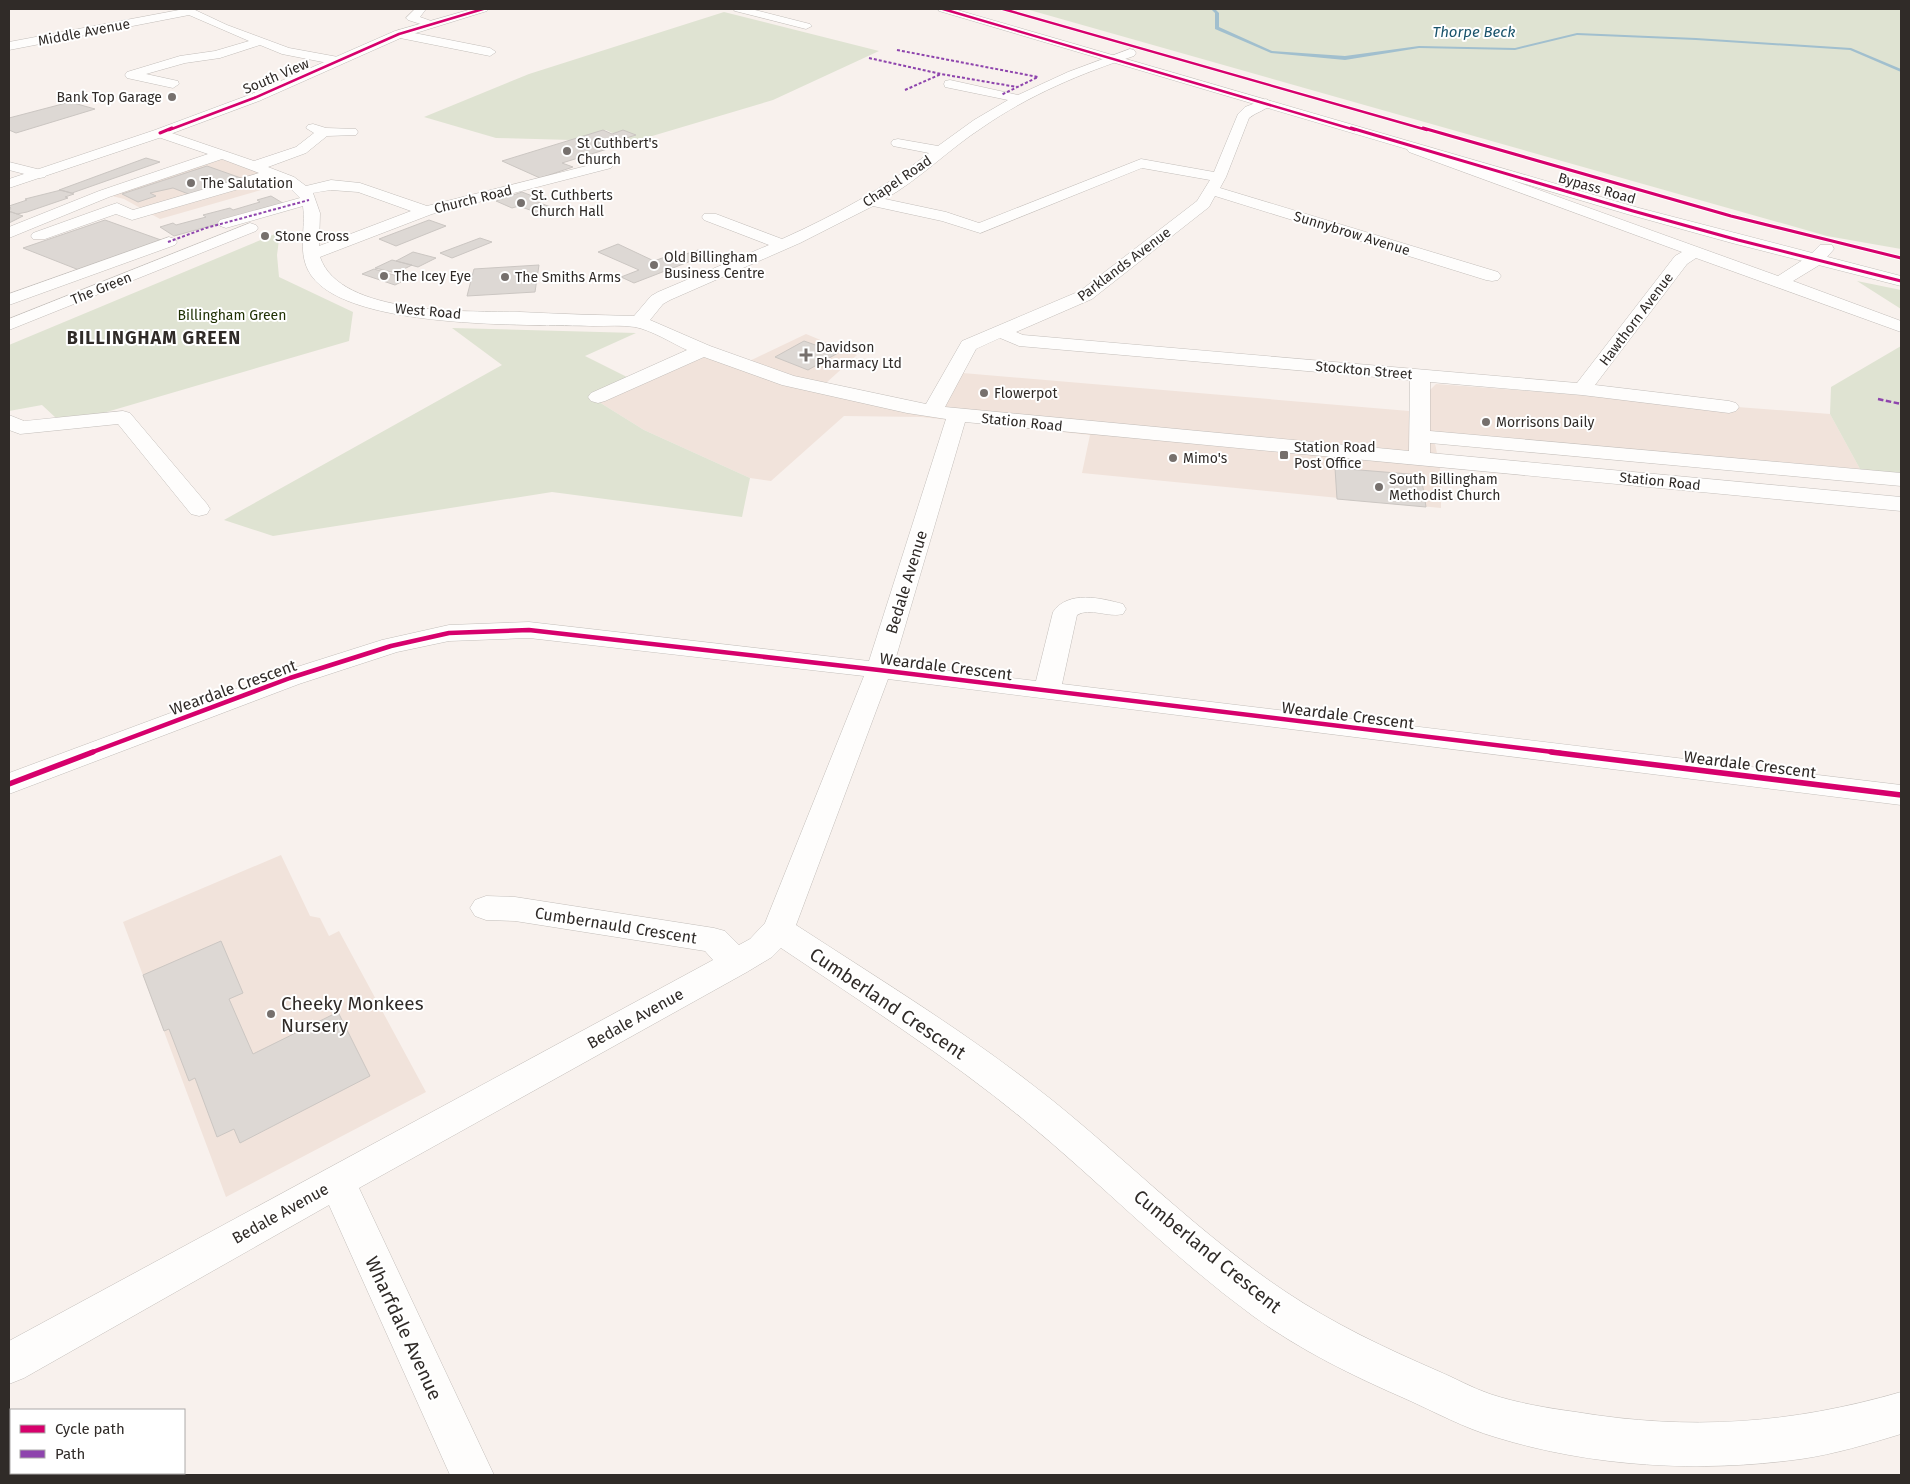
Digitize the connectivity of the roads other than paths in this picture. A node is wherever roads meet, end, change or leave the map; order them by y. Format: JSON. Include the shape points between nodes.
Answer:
{"nodes":[{"id":1,"x":421,"y":9,"type":"edge"},
{"id":2,"x":484,"y":9,"type":"edge"},
{"id":3,"x":739,"y":9,"type":"edge"},
{"id":4,"x":943,"y":9,"type":"edge"},
{"id":5,"x":976,"y":9,"type":"edge"},
{"id":6,"x":186,"y":10,"type":"edge"},
{"id":7,"x":430,"y":24,"type":"junction"},
{"id":8,"x":806,"y":26,"type":"dead end"},
{"id":9,"x":399,"y":34,"type":"junction"},
{"id":10,"x":261,"y":41,"type":"junction"},
{"id":11,"x":9,"y":46,"type":"edge"},
{"id":12,"x":490,"y":52,"type":"dead end"},
{"id":13,"x":1130,"y":52,"type":"junction"},
{"id":14,"x":1112,"y":58,"type":"junction"},
{"id":15,"x":338,"y":61,"type":"junction"},
{"id":16,"x":173,"y":84,"type":"dead end"},
{"id":17,"x":950,"y":84,"type":"dead end"},
{"id":18,"x":1020,"y":99,"type":"junction"},
{"id":19,"x":1266,"y":103,"type":"junction"},
{"id":20,"x":351,"y":132,"type":"dead end"},
{"id":21,"x":160,"y":133,"type":"junction"},
{"id":22,"x":1396,"y":142,"type":"junction"},
{"id":23,"x":898,"y":143,"type":"dead end"},
{"id":24,"x":940,"y":152,"type":"junction"},
{"id":25,"x":222,"y":154,"type":"junction"},
{"id":26,"x":606,"y":165,"type":"dead end"},
{"id":27,"x":9,"y":166,"type":"edge"},
{"id":28,"x":254,"y":166,"type":"junction"},
{"id":29,"x":40,"y":174,"type":"junction"},
{"id":30,"x":273,"y":174,"type":"junction"},
{"id":31,"x":9,"y":184,"type":"edge"},
{"id":32,"x":1215,"y":184,"type":"junction"},
{"id":33,"x":306,"y":196,"type":"junction"},
{"id":34,"x":871,"y":201,"type":"junction"},
{"id":35,"x":426,"y":211,"type":"junction"},
{"id":36,"x":710,"y":217,"type":"dead end"},
{"id":37,"x":250,"y":228,"type":"dead end"},
{"id":38,"x":9,"y":233,"type":"edge"},
{"id":39,"x":39,"y":236,"type":"dead end"},
{"id":40,"x":168,"y":242,"type":"junction"},
{"id":41,"x":782,"y":244,"type":"junction"},
{"id":42,"x":193,"y":251,"type":"junction"},
{"id":43,"x":1694,"y":252,"type":"junction"},
{"id":44,"x":310,"y":255,"type":"junction"},
{"id":45,"x":1820,"y":255,"type":"junction"},
{"id":46,"x":1901,"y":267,"type":"edge"},
{"id":47,"x":91,"y":270,"type":"junction"},
{"id":48,"x":1492,"y":276,"type":"dead end"},
{"id":49,"x":122,"y":280,"type":"junction"},
{"id":50,"x":1901,"y":281,"type":"edge"},
{"id":51,"x":1780,"y":282,"type":"junction"},
{"id":52,"x":9,"y":300,"type":"edge"},
{"id":53,"x":639,"y":322,"type":"junction"},
{"id":54,"x":9,"y":325,"type":"edge"},
{"id":55,"x":1901,"y":327,"type":"edge"},
{"id":56,"x":1001,"y":332,"type":"junction"},
{"id":57,"x":703,"y":350,"type":"junction"},
{"id":58,"x":1420,"y":375,"type":"junction"},
{"id":59,"x":1582,"y":389,"type":"junction"},
{"id":60,"x":598,"y":397,"type":"dead end"},
{"id":61,"x":1729,"y":407,"type":"dead end"},
{"id":62,"x":944,"y":413,"type":"junction"},
{"id":63,"x":9,"y":421,"type":"edge"},
{"id":64,"x":1420,"y":436,"type":"junction"},
{"id":65,"x":1419,"y":458,"type":"junction"},
{"id":66,"x":1901,"y":480,"type":"edge"},
{"id":67,"x":1901,"y":504,"type":"edge"},
{"id":68,"x":199,"y":509,"type":"dead end"},
{"id":69,"x":1114,"y":609,"type":"dead end"},
{"id":70,"x":879,"y":670,"type":"junction"},
{"id":71,"x":1047,"y":691,"type":"junction"},
{"id":72,"x":9,"y":784,"type":"edge"},
{"id":73,"x":1901,"y":795,"type":"edge"},
{"id":74,"x":486,"y":908,"type":"dead end"},
{"id":75,"x":778,"y":930,"type":"junction"},
{"id":76,"x":736,"y":963,"type":"junction"},
{"id":77,"x":337,"y":1180,"type":"junction"},
{"id":78,"x":9,"y":1363,"type":"edge"},
{"id":79,"x":1901,"y":1413,"type":"edge"},
{"id":80,"x":472,"y":1475,"type":"edge"}],
"edges":[{"from":1,"to":7,"type":"street","via":[[412,18]]},
{"from":2,"to":7,"type":"street","name":"South View"},
{"from":3,"to":8,"type":"street"},
{"from":4,"to":14,"type":"street","name":"Bypass Road"},
{"from":5,"to":13,"type":"street","name":"Bypass Road"},
{"from":6,"to":10,"type":"street"},
{"from":6,"to":11,"type":"street","name":"Middle Avenue"},
{"from":7,"to":9,"type":"street","name":"South View"},
{"from":9,"to":12,"type":"street"},
{"from":9,"to":15,"type":"street","name":"South View"},
{"from":10,"to":15,"type":"street","via":[[286,51]]},
{"from":10,"to":16,"type":"street","via":[[131,75]]},
{"from":13,"to":14,"type":"street","name":"Chapel Road"},
{"from":13,"to":45,"type":"street","name":"Bypass Road"},
{"from":14,"to":18,"type":"street","name":"Chapel Road"},
{"from":14,"to":19,"type":"street","name":"Bypass Road"},
{"from":15,"to":21,"type":"street","name":"South View","via":[[254,98]]},
{"from":17,"to":18,"type":"street"},
{"from":18,"to":24,"type":"street","name":"Chapel Road","via":[[979,122]]},
{"from":19,"to":22,"type":"street","name":"Bypass Road"},
{"from":19,"to":32,"type":"street","name":"Parklands Avenue","via":[[1243,117]]},
{"from":20,"to":28,"type":"street","via":[[319,130],[301,150]]},
{"from":21,"to":25,"type":"street"},
{"from":21,"to":29,"type":"street","name":"South View"},
{"from":22,"to":43,"type":"street","name":"Bypass Road"},
{"from":22,"to":45,"type":"street","name":"Bypass Road","via":[[1643,214]]},
{"from":23,"to":24,"type":"street"},
{"from":24,"to":34,"type":"street","name":"Chapel Road"},
{"from":25,"to":28,"type":"street"},
{"from":25,"to":38,"type":"street","via":[[104,194]]},
{"from":26,"to":35,"type":"street","name":"Church Road"},
{"from":27,"to":29,"type":"street"},
{"from":28,"to":30,"type":"street"},
{"from":29,"to":31,"type":"street","name":"South View"},
{"from":30,"to":33,"type":"street","via":[[287,180]]},
{"from":30,"to":39,"type":"street","via":[[132,215],[116,208]]},
{"from":32,"to":34,"type":"street","name":"Sunnybrow Avenue","via":[[1140,162],[980,228],[946,217]]},
{"from":32,"to":48,"type":"street","name":"Sunnybrow Avenue","via":[[1224,193]]},
{"from":32,"to":56,"type":"street","name":"Parklands Avenue","via":[[1203,204],[1086,295]]},
{"from":33,"to":35,"type":"street","name":"Church Road","via":[[322,186],[340,185],[360,188]]},
{"from":33,"to":40,"type":"street","name":"The Green"},
{"from":33,"to":44,"type":"street","via":[[312,222]]},
{"from":34,"to":41,"type":"street","name":"Chapel Road"},
{"from":35,"to":44,"type":"street","name":"Church Road"},
{"from":36,"to":41,"type":"street"},
{"from":37,"to":42,"type":"street","name":"The Green"},
{"from":40,"to":42,"type":"street"},
{"from":40,"to":47,"type":"street","name":"The Green"},
{"from":41,"to":53,"type":"street","name":"Chapel Road","via":[[664,296]]},
{"from":42,"to":49,"type":"street","name":"The Green"},
{"from":43,"to":51,"type":"street","name":"Bypass Road"},
{"from":43,"to":59,"type":"street","name":"Hawthorn Avenue","via":[[1681,260]]},
{"from":44,"to":53,"type":"street","name":"West Road","via":[[329,283],[348,295],[365,303],[402,311]]},
{"from":45,"to":46,"type":"street","name":"Bypass Road"},
{"from":45,"to":50,"type":"street","name":"Bypass Road"},
{"from":45,"to":51,"type":"street"},
{"from":47,"to":49,"type":"street"},
{"from":47,"to":52,"type":"street","name":"The Green"},
{"from":49,"to":54,"type":"street","name":"The Green"},
{"from":51,"to":55,"type":"street","name":"Bypass Road"},
{"from":53,"to":57,"type":"street","name":"Station Road"},
{"from":56,"to":58,"type":"street","name":"Stockton Street","via":[[1019,340]]},
{"from":56,"to":62,"type":"street","name":"Parklands Avenue","via":[[969,345]]},
{"from":57,"to":60,"type":"street"},
{"from":57,"to":62,"type":"street","name":"Station Road","via":[[789,381]]},
{"from":58,"to":59,"type":"street","name":"Stockton Street"},
{"from":58,"to":64,"type":"street"},
{"from":59,"to":61,"type":"street","name":"Stockton Street"},
{"from":62,"to":65,"type":"street","name":"Station Road"},
{"from":62,"to":70,"type":"street","name":"Bedale Avenue"},
{"from":63,"to":68,"type":"street","via":[[20,428],[123,417]]},
{"from":64,"to":65,"type":"street"},
{"from":64,"to":66,"type":"street","name":"Station Road"},
{"from":65,"to":67,"type":"street","name":"Station Road"},
{"from":69,"to":71,"type":"street","via":[[1078,605],[1065,612]]},
{"from":70,"to":71,"type":"street","name":"Weardale Crescent"},
{"from":70,"to":72,"type":"street","name":"Weardale Crescent","via":[[529,630],[449,633],[391,646],[290,678]]},
{"from":70,"to":75,"type":"street","name":"Bedale Avenue"},
{"from":71,"to":73,"type":"street","name":"Weardale Crescent"},
{"from":74,"to":76,"type":"street","name":"Cumbernauld Crescent","via":[[516,909],[714,940]]},
{"from":75,"to":76,"type":"street","name":"Bedale Avenue","via":[[761,948]]},
{"from":75,"to":79,"type":"street","name":"Cumberland Crescent","via":[[1007,1085],[1251,1291],[1311,1331],[1370,1362],[1497,1418],[1595,1438],[1689,1445],[1787,1440],[1863,1426]]},
{"from":76,"to":77,"type":"street","name":"Bedale Avenue"},
{"from":77,"to":78,"type":"street","name":"Bedale Avenue"},
{"from":77,"to":80,"type":"street","name":"Wharfdale Avenue"}]}
